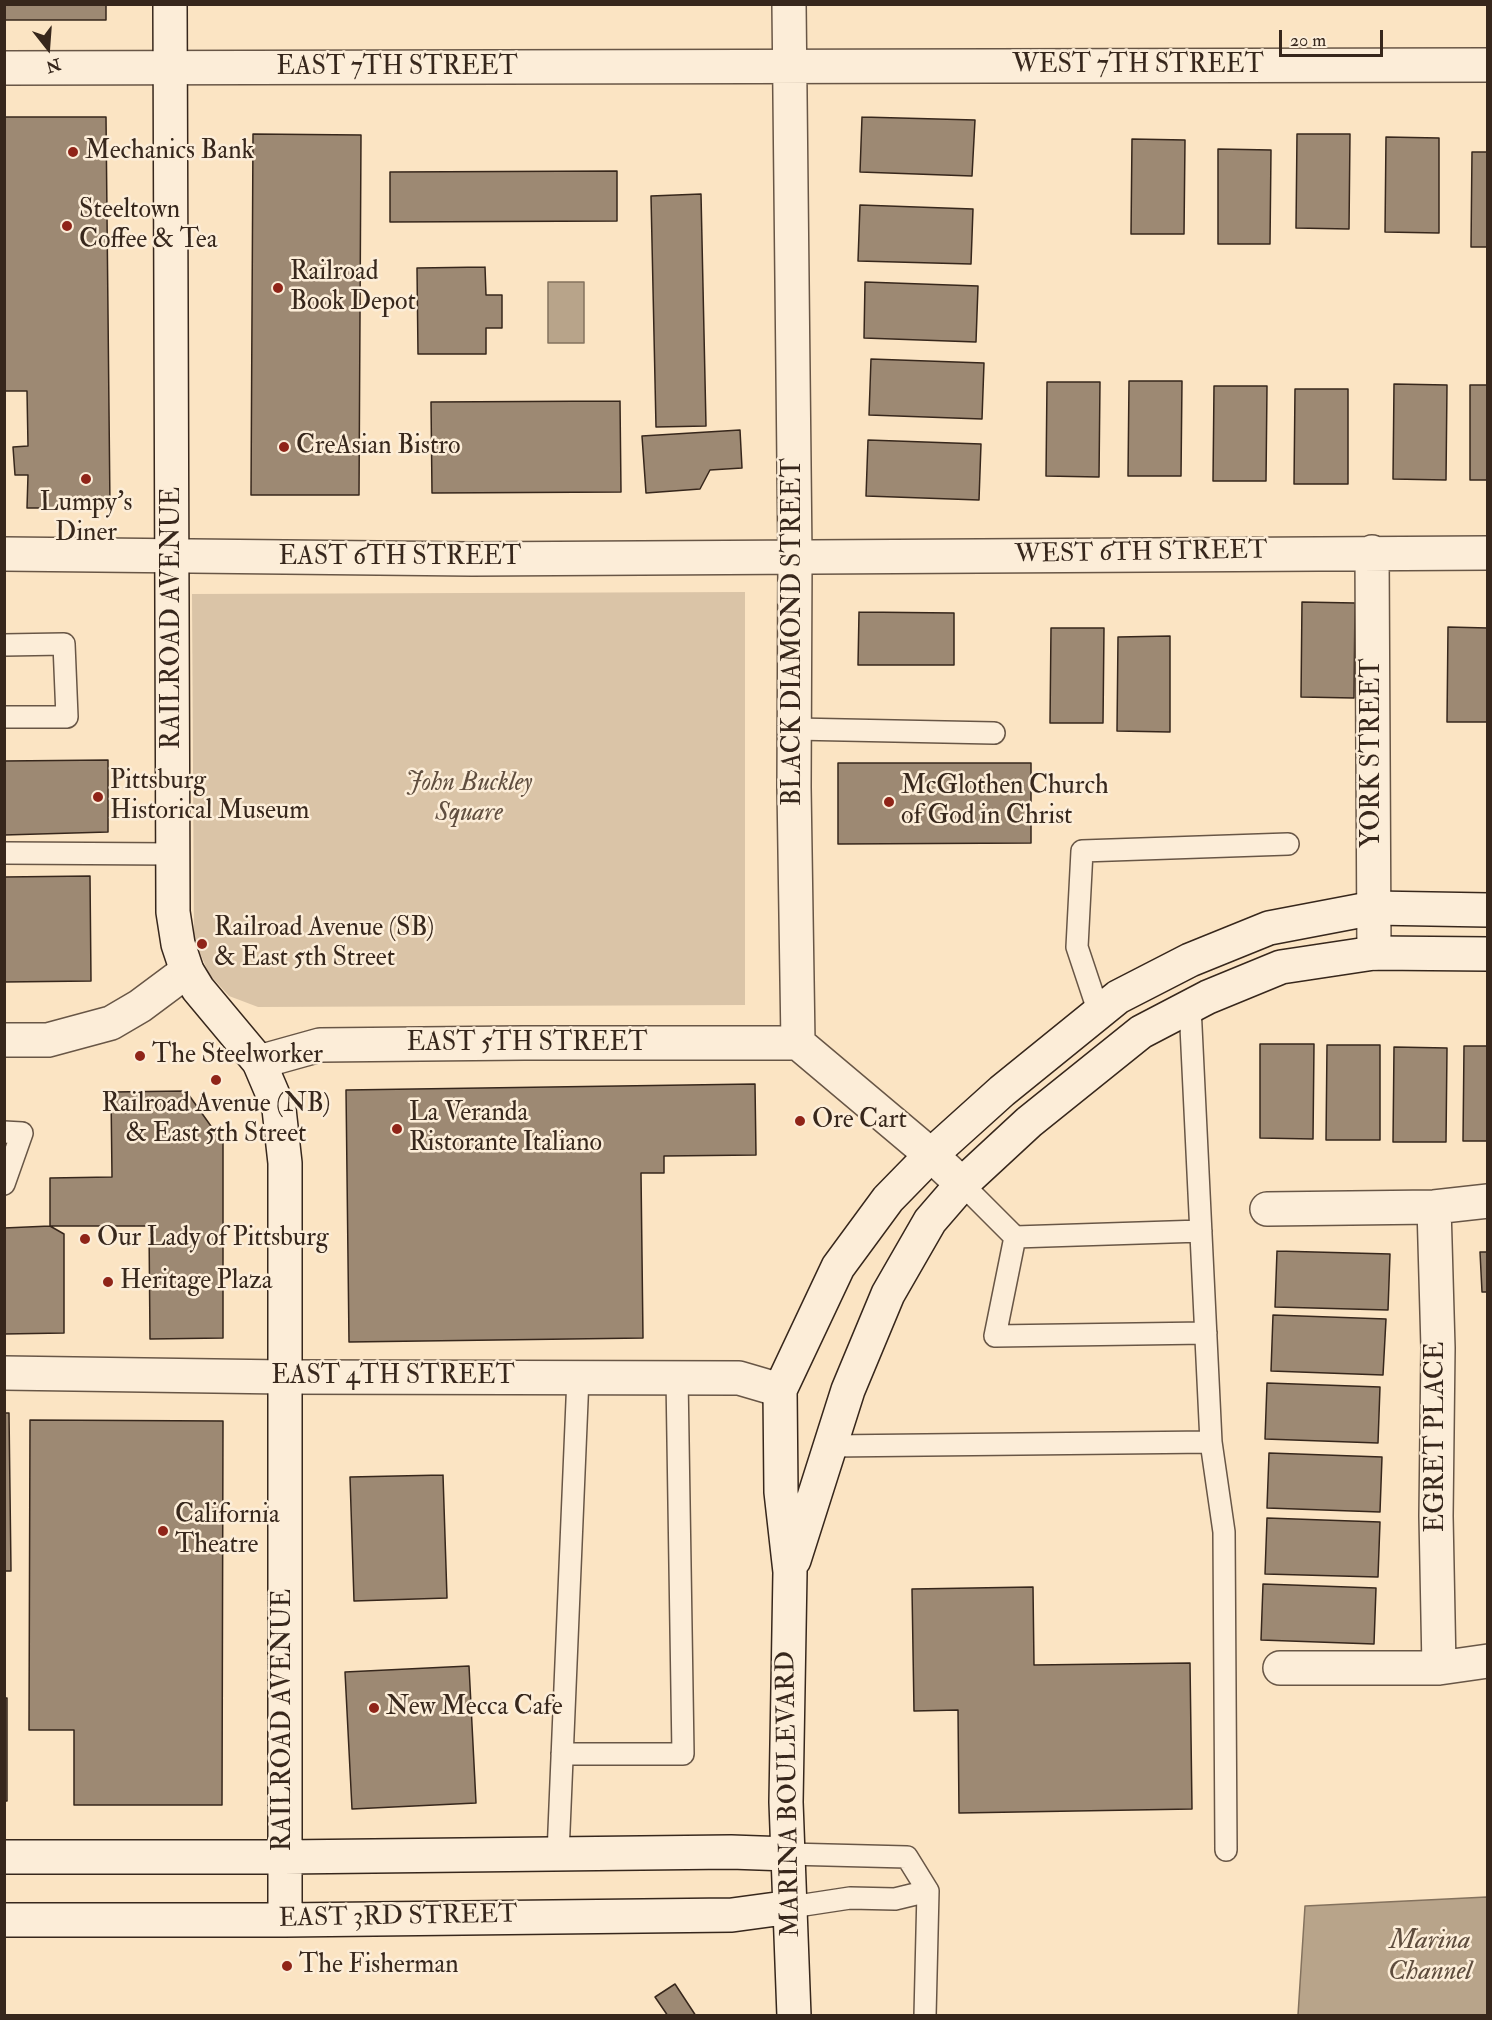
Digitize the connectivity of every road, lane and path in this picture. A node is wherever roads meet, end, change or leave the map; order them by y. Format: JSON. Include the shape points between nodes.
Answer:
{"nodes":[{"id":1,"x":170,"y":4,"type":"edge"},
{"id":2,"x":789,"y":4,"type":"edge"},
{"id":3,"x":1488,"y":65,"type":"edge"},
{"id":4,"x":789,"y":67,"type":"junction"},
{"id":5,"x":4,"y":68,"type":"edge"},
{"id":6,"x":169,"y":68,"type":"junction"},
{"id":7,"x":1372,"y":552,"type":"junction"},
{"id":8,"x":1488,"y":553,"type":"edge"},
{"id":9,"x":4,"y":554,"type":"edge"},
{"id":10,"x":172,"y":556,"type":"junction"},
{"id":11,"x":795,"y":557,"type":"junction"},
{"id":12,"x":4,"y":645,"type":"edge"},
{"id":13,"x":4,"y":717,"type":"edge"},
{"id":14,"x":795,"y":729,"type":"junction"},
{"id":15,"x":994,"y":733,"type":"dead end"},
{"id":16,"x":1288,"y":844,"type":"dead end"},
{"id":17,"x":4,"y":853,"type":"edge"},
{"id":18,"x":173,"y":854,"type":"junction"},
{"id":19,"x":1374,"y":908,"type":"junction"},
{"id":20,"x":1488,"y":910,"type":"edge"},
{"id":21,"x":1374,"y":953,"type":"junction"},
{"id":22,"x":1488,"y":954,"type":"edge"},
{"id":23,"x":187,"y":971,"type":"junction"},
{"id":24,"x":1190,"y":1006,"type":"junction"},
{"id":25,"x":1099,"y":1013,"type":"junction"},
{"id":26,"x":4,"y":1040,"type":"edge"},
{"id":27,"x":798,"y":1043,"type":"junction"},
{"id":28,"x":259,"y":1062,"type":"junction"},
{"id":29,"x":4,"y":1132,"type":"edge"},
{"id":30,"x":931,"y":1155,"type":"junction"},
{"id":31,"x":4,"y":1184,"type":"edge"},
{"id":32,"x":962,"y":1184,"type":"junction"},
{"id":33,"x":1488,"y":1201,"type":"edge"},
{"id":34,"x":1434,"y":1207,"type":"junction"},
{"id":35,"x":1268,"y":1209,"type":"dead end"},
{"id":36,"x":1201,"y":1231,"type":"junction"},
{"id":37,"x":1015,"y":1237,"type":"junction"},
{"id":38,"x":1206,"y":1333,"type":"junction"},
{"id":39,"x":4,"y":1373,"type":"edge"},
{"id":40,"x":284,"y":1377,"type":"junction"},
{"id":41,"x":578,"y":1377,"type":"junction"},
{"id":42,"x":677,"y":1377,"type":"junction"},
{"id":43,"x":780,"y":1390,"type":"junction"},
{"id":44,"x":1211,"y":1442,"type":"junction"},
{"id":45,"x":830,"y":1446,"type":"junction"},
{"id":46,"x":790,"y":1572,"type":"junction"},
{"id":47,"x":1488,"y":1661,"type":"edge"},
{"id":48,"x":1280,"y":1668,"type":"dead end"},
{"id":49,"x":1439,"y":1668,"type":"junction"},
{"id":50,"x":562,"y":1754,"type":"junction"},
{"id":51,"x":1226,"y":1850,"type":"dead end"},
{"id":52,"x":558,"y":1854,"type":"junction"},
{"id":53,"x":788,"y":1854,"type":"junction"},
{"id":54,"x":4,"y":1857,"type":"edge"},
{"id":55,"x":284,"y":1857,"type":"junction"},
{"id":56,"x":928,"y":1891,"type":"junction"},
{"id":57,"x":791,"y":1906,"type":"junction"},
{"id":58,"x":4,"y":1920,"type":"edge"},
{"id":59,"x":285,"y":1920,"type":"junction"},
{"id":60,"x":794,"y":2016,"type":"edge"},
{"id":61,"x":925,"y":2016,"type":"edge"}],
"edges":[{"from":1,"to":6,"type":"street","name":"RAILROAD AVENUE"},
{"from":2,"to":4,"type":"street","name":"BLACK DIAMOND STREET"},
{"from":3,"to":4,"type":"street","name":"WEST 7TH STREET"},
{"from":4,"to":6,"type":"street","name":"EAST 7TH STREET"},
{"from":4,"to":11,"type":"street","name":"BLACK DIAMOND STREET"},
{"from":5,"to":6,"type":"street","name":"EAST 7TH STREET"},
{"from":6,"to":10,"type":"street","name":"RAILROAD AVENUE"},
{"from":7,"to":8,"type":"street","name":"WEST 6TH STREET"},
{"from":7,"to":11,"type":"street","name":"WEST 6TH STREET"},
{"from":7,"to":19,"type":"street","name":"YORK STREET"},
{"from":9,"to":10,"type":"street","name":"EAST 6TH STREET"},
{"from":10,"to":11,"type":"street","name":"EAST 6TH STREET","via":[[472,560]]},
{"from":10,"to":18,"type":"street","name":"RAILROAD AVENUE"},
{"from":11,"to":14,"type":"street","name":"BLACK DIAMOND STREET"},
{"from":12,"to":13,"type":"lane","via":[[64,644],[67,717]]},
{"from":14,"to":15,"type":"lane"},
{"from":14,"to":27,"type":"street","name":"BLACK DIAMOND STREET"},
{"from":16,"to":25,"type":"lane","via":[[1082,851],[1077,947]]},
{"from":17,"to":18,"type":"lane"},
{"from":18,"to":23,"type":"street","name":"RAILROAD AVENUE","via":[[173,912]]},
{"from":19,"to":20,"type":"street","name":"MARINA BOULEVARD"},
{"from":19,"to":21,"type":"street","name":"YORK STREET"},
{"from":19,"to":25,"type":"street","name":"MARINA BOULEVARD","via":[[1269,928],[1190,960],[1118,997]]},
{"from":21,"to":22,"type":"street","name":"MARINA BOULEVARD"},
{"from":21,"to":24,"type":"street","name":"MARINA BOULEVARD","via":[[1281,967]]},
{"from":23,"to":26,"type":"street","via":[[111,1023],[48,1040]]},
{"from":23,"to":28,"type":"street","name":"RAILROAD AVENUE"},
{"from":24,"to":32,"type":"street","name":"MARINA BOULEVARD","via":[[1141,1032],[1029,1122]]},
{"from":24,"to":36,"type":"lane"},
{"from":25,"to":30,"type":"street","name":"MARINA BOULEVARD","via":[[1002,1091]]},
{"from":27,"to":28,"type":"street","name":"EAST 5TH STREET","via":[[320,1045]]},
{"from":27,"to":30,"type":"street"},
{"from":28,"to":40,"type":"street","name":"RAILROAD AVENUE","via":[[279,1109],[285,1163]]},
{"from":29,"to":31,"type":"lane","via":[[22,1133]]},
{"from":30,"to":32,"type":"street"},
{"from":30,"to":43,"type":"street","name":"MARINA BOULEVARD","via":[[888,1199],[838,1267]]},
{"from":32,"to":37,"type":"lane"},
{"from":32,"to":45,"type":"street","name":"MARINA BOULEVARD","via":[[930,1221],[888,1294],[848,1390]]},
{"from":33,"to":34,"type":"street"},
{"from":34,"to":35,"type":"street"},
{"from":34,"to":49,"type":"street","name":"EGRET PLACE"},
{"from":36,"to":37,"type":"lane"},
{"from":36,"to":38,"type":"lane"},
{"from":37,"to":38,"type":"lane","via":[[995,1336]]},
{"from":38,"to":44,"type":"lane"},
{"from":39,"to":40,"type":"street","name":"EAST 4TH STREET"},
{"from":40,"to":41,"type":"street","name":"EAST 4TH STREET"},
{"from":40,"to":55,"type":"street","name":"RAILROAD AVENUE"},
{"from":41,"to":42,"type":"street","name":"EAST 4TH STREET"},
{"from":41,"to":50,"type":"lane"},
{"from":42,"to":43,"type":"street","name":"EAST 4TH STREET","via":[[739,1378]]},
{"from":42,"to":50,"type":"lane","via":[[683,1754]]},
{"from":43,"to":46,"type":"street","name":"MARINA BOULEVARD","via":[[782,1492]]},
{"from":44,"to":45,"type":"lane"},
{"from":44,"to":51,"type":"lane","via":[[1224,1532]]},
{"from":45,"to":46,"type":"street","name":"MARINA BOULEVARD"},
{"from":46,"to":53,"type":"street","name":"MARINA BOULEVARD"},
{"from":47,"to":49,"type":"street"},
{"from":48,"to":49,"type":"street"},
{"from":50,"to":52,"type":"lane"},
{"from":52,"to":53,"type":"street"},
{"from":52,"to":55,"type":"street"},
{"from":53,"to":56,"type":"lane","via":[[907,1857]]},
{"from":53,"to":57,"type":"street","name":"MARINA BOULEVARD"},
{"from":54,"to":55,"type":"street"},
{"from":55,"to":59,"type":"street","name":"RAILROAD AVENUE"},
{"from":56,"to":57,"type":"lane","via":[[895,1899],[850,1898]]},
{"from":56,"to":61,"type":"lane"},
{"from":57,"to":59,"type":"street","name":"EAST 3RD STREET","via":[[732,1915]]},
{"from":57,"to":60,"type":"street","name":"MARINA BOULEVARD"},
{"from":58,"to":59,"type":"street","name":"EAST 3RD STREET"}]}
